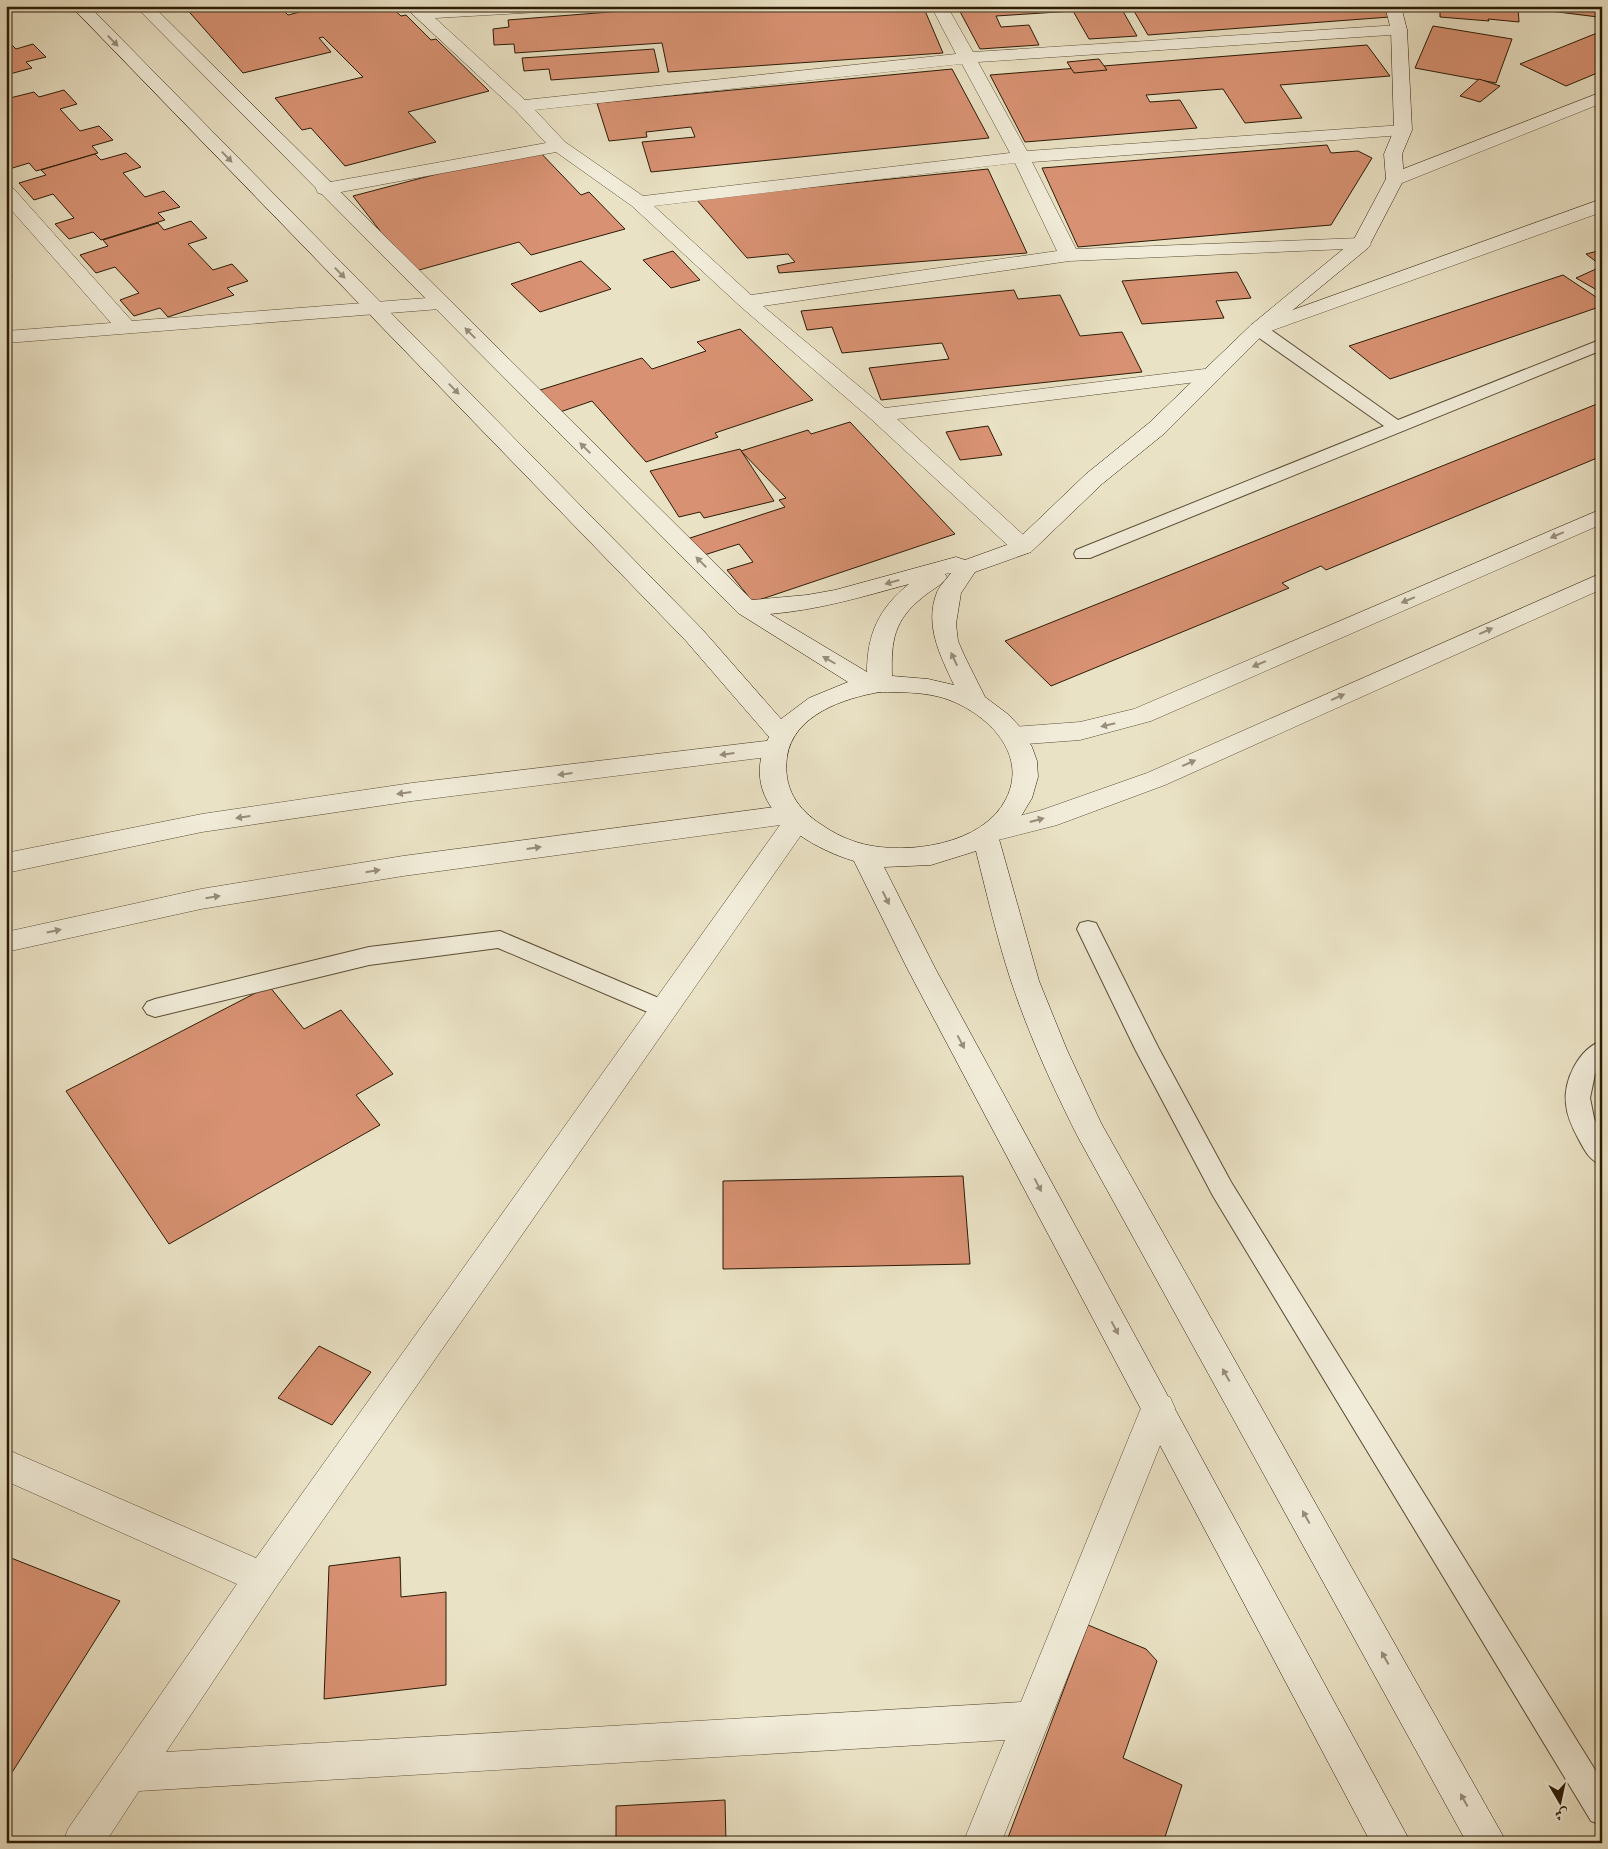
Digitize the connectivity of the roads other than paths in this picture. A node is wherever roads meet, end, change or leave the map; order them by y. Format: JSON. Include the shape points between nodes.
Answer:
{"nodes":[{"id":1,"x":79,"y":6,"type":"edge"},
{"id":2,"x":143,"y":6,"type":"edge"},
{"id":3,"x":558,"y":6,"type":"edge"},
{"id":4,"x":939,"y":6,"type":"edge"},
{"id":5,"x":1393,"y":6,"type":"edge"},
{"id":6,"x":416,"y":10,"type":"edge"},
{"id":7,"x":1399,"y":30,"type":"junction"},
{"id":8,"x":966,"y":58,"type":"junction"},
{"id":9,"x":1602,"y":97,"type":"edge"},
{"id":10,"x":521,"y":106,"type":"junction"},
{"id":11,"x":1403,"y":130,"type":"junction"},
{"id":12,"x":559,"y":146,"type":"junction"},
{"id":13,"x":1021,"y":158,"type":"junction"},
{"id":14,"x":1395,"y":179,"type":"junction"},
{"id":15,"x":325,"y":189,"type":"junction"},
{"id":16,"x":9,"y":199,"type":"edge"},
{"id":17,"x":639,"y":202,"type":"junction"},
{"id":18,"x":1602,"y":205,"type":"edge"},
{"id":19,"x":1361,"y":244,"type":"junction"},
{"id":20,"x":1069,"y":256,"type":"junction"},
{"id":21,"x":747,"y":302,"type":"junction"},
{"id":22,"x":440,"y":303,"type":"junction"},
{"id":23,"x":374,"y":308,"type":"junction"},
{"id":24,"x":126,"y":327,"type":"junction"},
{"id":25,"x":1258,"y":329,"type":"junction"},
{"id":26,"x":6,"y":337,"type":"edge"},
{"id":27,"x":1602,"y":344,"type":"edge"},
{"id":28,"x":1213,"y":374,"type":"junction"},
{"id":29,"x":880,"y":415,"type":"junction"},
{"id":30,"x":1395,"y":426,"type":"junction"},
{"id":31,"x":1602,"y":516,"type":"edge"},
{"id":32,"x":1023,"y":547,"type":"junction"},
{"id":33,"x":1083,"y":554,"type":"dead end"},
{"id":34,"x":962,"y":566,"type":"junction"},
{"id":35,"x":1602,"y":580,"type":"edge"},
{"id":36,"x":746,"y":608,"type":"junction"},
{"id":37,"x":876,"y":684,"type":"junction"},
{"id":38,"x":975,"y":703,"type":"junction"},
{"id":39,"x":1013,"y":736,"type":"junction"},
{"id":40,"x":778,"y":742,"type":"junction"},
{"id":41,"x":793,"y":817,"type":"junction"},
{"id":42,"x":988,"y":835,"type":"junction"},
{"id":43,"x":864,"y":854,"type":"junction"},
{"id":44,"x":6,"y":863,"type":"edge"},
{"id":45,"x":1088,"y":929,"type":"dead end"},
{"id":46,"x":6,"y":942,"type":"edge"},
{"id":47,"x":155,"y":1008,"type":"dead end"},
{"id":48,"x":665,"y":1010,"type":"junction"},
{"id":49,"x":1602,"y":1050,"type":"edge"},
{"id":50,"x":1602,"y":1155,"type":"edge"},
{"id":51,"x":1158,"y":1408,"type":"junction"},
{"id":52,"x":6,"y":1464,"type":"edge"},
{"id":53,"x":262,"y":1578,"type":"junction"},
{"id":54,"x":1031,"y":1720,"type":"junction"},
{"id":55,"x":131,"y":1773,"type":"junction"},
{"id":56,"x":1602,"y":1810,"type":"edge"},
{"id":57,"x":1379,"y":1833,"type":"edge"},
{"id":58,"x":82,"y":1843,"type":"edge"},
{"id":59,"x":982,"y":1843,"type":"edge"},
{"id":60,"x":1488,"y":1843,"type":"edge"}],
"edges":[{"from":1,"to":23,"type":"street","one_way":true},
{"from":2,"to":15,"type":"street"},
{"from":3,"to":6,"type":"street"},
{"from":4,"to":8,"type":"street"},
{"from":5,"to":7,"type":"street"},
{"from":6,"to":10,"type":"street"},
{"from":7,"to":8,"type":"street"},
{"from":7,"to":11,"type":"street"},
{"from":8,"to":10,"type":"street"},
{"from":8,"to":13,"type":"street"},
{"from":9,"to":14,"type":"street"},
{"from":10,"to":12,"type":"street"},
{"from":11,"to":13,"type":"street"},
{"from":11,"to":14,"type":"street","via":[[1394,154]]},
{"from":12,"to":15,"type":"street"},
{"from":12,"to":17,"type":"street"},
{"from":13,"to":17,"type":"street"},
{"from":13,"to":20,"type":"street"},
{"from":14,"to":19,"type":"street"},
{"from":15,"to":22,"type":"street"},
{"from":16,"to":24,"type":"street"},
{"from":17,"to":21,"type":"street"},
{"from":18,"to":25,"type":"street"},
{"from":19,"to":20,"type":"street"},
{"from":19,"to":25,"type":"street"},
{"from":20,"to":21,"type":"street"},
{"from":21,"to":29,"type":"street"},
{"from":22,"to":23,"type":"street"},
{"from":36,"to":22,"type":"street","one_way":true},
{"from":23,"to":24,"type":"street"},
{"from":23,"to":40,"type":"street","one_way":true,"via":[[694,635]]},
{"from":24,"to":26,"type":"street"},
{"from":25,"to":28,"type":"street"},
{"from":25,"to":30,"type":"lane"},
{"from":27,"to":30,"type":"lane"},
{"from":28,"to":29,"type":"street"},
{"from":28,"to":32,"type":"street"},
{"from":29,"to":32,"type":"street"},
{"from":30,"to":33,"type":"lane"},
{"from":31,"to":39,"type":"street","one_way":true,"via":[[1142,715],[1080,730]]},
{"from":32,"to":34,"type":"street"},
{"from":34,"to":36,"type":"street","one_way":true,"via":[[836,598]]},
{"from":34,"to":37,"type":"street","via":[[905,598],[893,612],[879,642]]},
{"from":38,"to":34,"type":"street","one_way":true,"via":[[946,641],[944,624],[948,592]]},
{"from":42,"to":35,"type":"street","one_way":true,"via":[[1048,818],[1156,778]]},
{"from":37,"to":36,"type":"street","one_way":true},
{"from":37,"to":38,"type":"street","via":[[914,684],[946,690]]},
{"from":37,"to":40,"type":"street","via":[[843,691],[818,702],[797,717]]},
{"from":38,"to":39,"type":"street","via":[[997,718]]},
{"from":39,"to":42,"type":"street","via":[[1023,756],[1025,776],[1020,797],[1008,816]]},
{"from":40,"to":41,"type":"street","via":[[772,770],[777,793]]},
{"from":40,"to":44,"type":"street","one_way":true,"via":[[221,820]]},
{"from":41,"to":43,"type":"street","via":[[815,835]]},
{"from":46,"to":41,"type":"street","one_way":true,"via":[[201,899],[384,869]]},
{"from":41,"to":48,"type":"street"},
{"from":42,"to":43,"type":"street","via":[[959,849],[929,856],[896,858]]},
{"from":60,"to":42,"type":"street","one_way":true,"via":[[1090,1130],[1032,1000],[1012,938]]},
{"from":43,"to":51,"type":"street","one_way":true,"via":[[921,968]]},
{"from":45,"to":56,"type":"lane","via":[[1147,1049],[1222,1188]]},
{"from":47,"to":48,"type":"lane","via":[[369,956],[500,939]]},
{"from":48,"to":53,"type":"street"},
{"from":49,"to":50,"type":"lane","via":[[1584,1071],[1577,1104],[1591,1142]]},
{"from":51,"to":54,"type":"street"},
{"from":51,"to":57,"type":"street"},
{"from":52,"to":53,"type":"street"},
{"from":53,"to":55,"type":"street"},
{"from":54,"to":55,"type":"street"},
{"from":54,"to":59,"type":"street"},
{"from":55,"to":58,"type":"street"}]}
